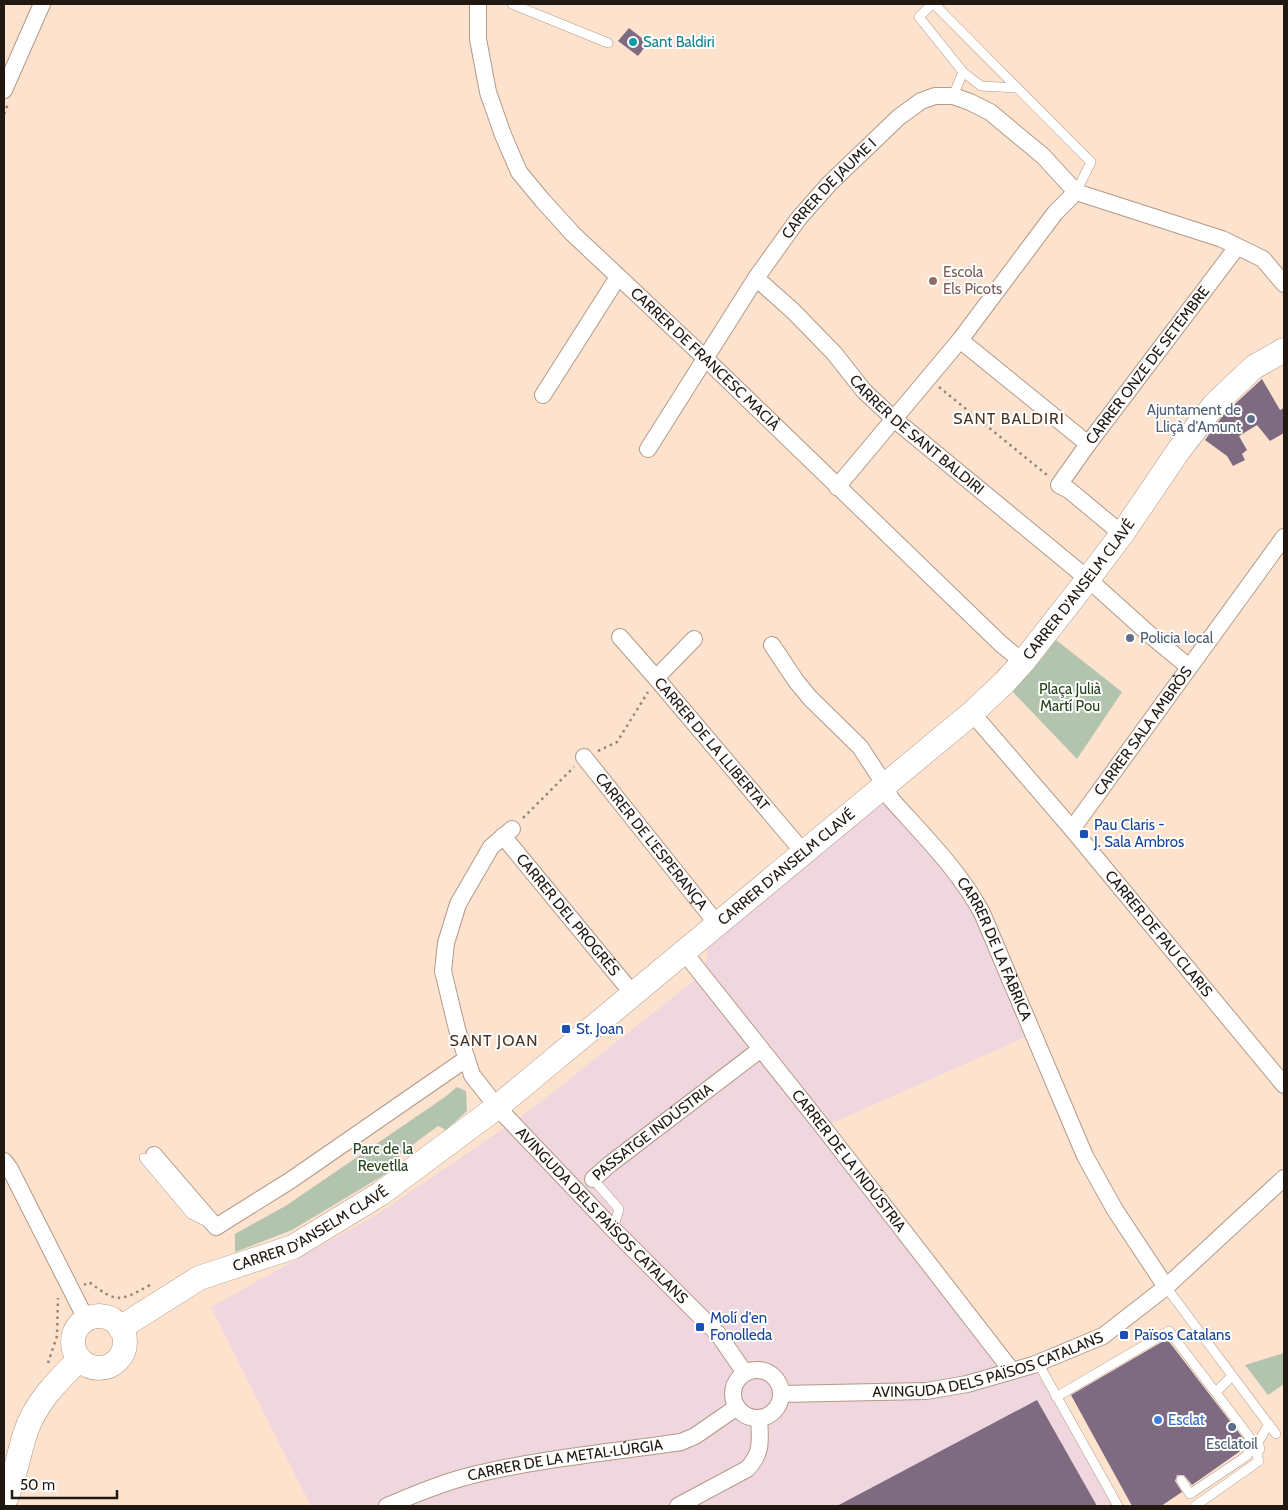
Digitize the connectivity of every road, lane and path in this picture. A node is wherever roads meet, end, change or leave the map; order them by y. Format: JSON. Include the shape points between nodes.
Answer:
{"nodes":[{"id":1,"x":42,"y":4,"type":"edge"},
{"id":2,"x":478,"y":4,"type":"edge"},
{"id":3,"x":512,"y":4,"type":"edge"},
{"id":4,"x":933,"y":4,"type":"edge"},
{"id":5,"x":608,"y":43,"type":"dead end"},
{"id":6,"x":963,"y":72,"type":"junction"},
{"id":7,"x":1017,"y":88,"type":"junction"},
{"id":8,"x":4,"y":90,"type":"edge"},
{"id":9,"x":953,"y":96,"type":"junction"},
{"id":10,"x":1076,"y":192,"type":"junction"},
{"id":11,"x":1237,"y":247,"type":"junction"},
{"id":12,"x":618,"y":277,"type":"junction"},
{"id":13,"x":756,"y":278,"type":"junction"},
{"id":14,"x":1284,"y":284,"type":"edge"},
{"id":15,"x":960,"y":340,"type":"junction"},
{"id":16,"x":1284,"y":350,"type":"edge"},
{"id":17,"x":705,"y":358,"type":"junction"},
{"id":18,"x":928,"y":378,"type":"junction"},
{"id":19,"x":543,"y":395,"type":"dead end"},
{"id":20,"x":894,"y":419,"type":"junction"},
{"id":21,"x":1088,"y":444,"type":"junction"},
{"id":22,"x":648,"y":449,"type":"dead end"},
{"id":23,"x":1059,"y":485,"type":"junction"},
{"id":24,"x":837,"y":487,"type":"junction"},
{"id":25,"x":1122,"y":534,"type":"junction"},
{"id":26,"x":1284,"y":537,"type":"edge"},
{"id":27,"x":1088,"y":579,"type":"junction"},
{"id":28,"x":620,"y":637,"type":"dead end"},
{"id":29,"x":694,"y":639,"type":"dead end"},
{"id":30,"x":772,"y":646,"type":"dead end"},
{"id":31,"x":1023,"y":662,"type":"junction"},
{"id":32,"x":1189,"y":667,"type":"junction"},
{"id":33,"x":656,"y":678,"type":"junction"},
{"id":34,"x":972,"y":713,"type":"junction"},
{"id":35,"x":584,"y":757,"type":"dead end"},
{"id":36,"x":885,"y":785,"type":"junction"},
{"id":37,"x":1072,"y":829,"type":"junction"},
{"id":38,"x":507,"y":832,"type":"joint"},
{"id":39,"x":804,"y":853,"type":"junction"},
{"id":40,"x":718,"y":925,"type":"junction"},
{"id":41,"x":684,"y":952,"type":"junction"},
{"id":42,"x":633,"y":994,"type":"junction"},
{"id":43,"x":761,"y":1049,"type":"junction"},
{"id":44,"x":466,"y":1059,"type":"junction"},
{"id":45,"x":1284,"y":1085,"type":"edge"},
{"id":46,"x":497,"y":1107,"type":"junction"},
{"id":47,"x":149,"y":1157,"type":"dead end"},
{"id":48,"x":4,"y":1161,"type":"edge"},
{"id":49,"x":593,"y":1178,"type":"joint"},
{"id":50,"x":1284,"y":1178,"type":"edge"},
{"id":51,"x":613,"y":1229,"type":"junction"},
{"id":52,"x":154,"y":1283,"type":"dead end"},
{"id":53,"x":83,"y":1285,"type":"dead end"},
{"id":54,"x":1166,"y":1287,"type":"junction"},
{"id":55,"x":86,"y":1319,"type":"junction"},
{"id":56,"x":120,"y":1328,"type":"junction"},
{"id":57,"x":80,"y":1359,"type":"junction"},
{"id":58,"x":1038,"y":1363,"type":"junction"},
{"id":59,"x":1012,"y":1372,"type":"junction"},
{"id":60,"x":745,"y":1373,"type":"junction"},
{"id":61,"x":1232,"y":1376,"type":"junction"},
{"id":62,"x":1216,"y":1392,"type":"junction"},
{"id":63,"x":781,"y":1394,"type":"junction"},
{"id":64,"x":1056,"y":1397,"type":"junction"},
{"id":65,"x":737,"y":1406,"type":"junction"},
{"id":66,"x":759,"y":1418,"type":"junction"},
{"id":67,"x":1269,"y":1424,"type":"junction"},
{"id":68,"x":1276,"y":1434,"type":"dead end"},
{"id":69,"x":1254,"y":1448,"type":"junction"},
{"id":70,"x":1181,"y":1480,"type":"dead end"},
{"id":71,"x":4,"y":1502,"type":"edge"},
{"id":72,"x":386,"y":1506,"type":"edge"},
{"id":73,"x":678,"y":1506,"type":"edge"},
{"id":74,"x":1118,"y":1506,"type":"edge"},
{"id":75,"x":1196,"y":1506,"type":"edge"}],
"edges":[{"from":1,"to":8,"type":"street"},
{"from":2,"to":12,"type":"street","name":"CARRER DE FRANCESC MACIÀ","via":[[478,39],[488,92],[519,172],[573,234]]},
{"from":3,"to":5,"type":"lane"},
{"from":4,"to":6,"type":"lane","via":[[919,17]]},
{"from":4,"to":7,"type":"lane"},
{"from":6,"to":7,"type":"lane","via":[[981,86]]},
{"from":6,"to":9,"type":"lane"},
{"from":7,"to":10,"type":"lane","via":[[1091,162]]},
{"from":9,"to":10,"type":"street","name":"CARRER DE JAUME I","via":[[990,112],[1017,133]]},
{"from":9,"to":13,"type":"street","name":"CARRER DE JAUME I","via":[[935,96],[921,101],[899,117],[830,183],[799,218]]},
{"from":10,"to":11,"type":"street","via":[[1222,239]]},
{"from":10,"to":15,"type":"street","via":[[1055,213]]},
{"from":11,"to":14,"type":"street","via":[[1263,259]]},
{"from":11,"to":21,"type":"street","name":"CARRER ONZE DE SETEMBRE"},
{"from":12,"to":17,"type":"street","name":"CARRER DE FRANCESC MACIÀ"},
{"from":12,"to":19,"type":"street"},
{"from":13,"to":17,"type":"street","name":"CARRER DE JAUME I"},
{"from":13,"to":20,"type":"street","name":"CARRER DE SANT BALDIRI","via":[[793,310],[864,391]]},
{"from":15,"to":18,"type":"street"},
{"from":15,"to":21,"type":"street"},
{"from":16,"to":25,"type":"street","name":"CARRER D'ANSELM CLAVÉ","via":[[1254,368],[1214,405]]},
{"from":17,"to":22,"type":"street","name":"CARRER DE JAUME I"},
{"from":17,"to":24,"type":"street","name":"CARRER DE FRANCESC MACIÀ"},
{"from":18,"to":20,"type":"street"},
{"from":18,"to":23,"type":"path"},
{"from":20,"to":24,"type":"street"},
{"from":20,"to":27,"type":"street","name":"CARRER DE SANT BALDIRI"},
{"from":21,"to":23,"type":"street","name":"CARRER ONZE DE SETEMBRE"},
{"from":23,"to":25,"type":"street"},
{"from":24,"to":31,"type":"street","name":"CARRER DE FRANCESC MACIÀ"},
{"from":25,"to":27,"type":"street","name":"CARRER D'ANSELM CLAVÉ"},
{"from":26,"to":32,"type":"street","name":"CARRER SALA AMBRÒS"},
{"from":27,"to":31,"type":"street","name":"CARRER D'ANSELM CLAVÉ"},
{"from":27,"to":32,"type":"street","name":"CARRER DE SANT BALDIRI"},
{"from":28,"to":33,"type":"street","name":"CARRER DE LA LLIBERTAT"},
{"from":29,"to":33,"type":"street"},
{"from":30,"to":36,"type":"street","name":"CARRER DE LA FÀBRICA","via":[[796,681],[860,747]]},
{"from":31,"to":34,"type":"street","name":"CARRER D'ANSELM CLAVÉ"},
{"from":32,"to":37,"type":"street","name":"CARRER SALA AMBRÒS"},
{"from":33,"to":39,"type":"street","name":"CARRER DE LA LLIBERTAT"},
{"from":34,"to":36,"type":"street","name":"CARRER D'ANSELM CLAVÉ"},
{"from":34,"to":37,"type":"street","name":"CARRER DE PAU CLARIS"},
{"from":35,"to":40,"type":"street","name":"CARRER DE L'ESPERANÇA"},
{"from":36,"to":39,"type":"street","name":"CARRER D'ANSELM CLAVÉ"},
{"from":36,"to":54,"type":"street","name":"CARRER DE LA FÀBRICA","via":[[891,799],[956,873],[982,913],[1085,1156],[1115,1210]]},
{"from":37,"to":45,"type":"street","name":"CARRER DE PAU CLARIS"},
{"from":38,"to":42,"type":"street","name":"CARRER DEL PROGRÉS"},
{"from":38,"to":44,"type":"street","name":"AVINGUDA DELS PAÏSOS CATALANS","via":[[491,848],[458,904],[446,943],[443,972]]},
{"from":39,"to":40,"type":"street","name":"CARRER D'ANSELM CLAVÉ"},
{"from":40,"to":41,"type":"street","name":"CARRER D'ANSELM CLAVÉ"},
{"from":41,"to":42,"type":"street","name":"CARRER D'ANSELM CLAVÉ"},
{"from":41,"to":43,"type":"street","name":"CARRER DE LA INDÚSTRIA"},
{"from":42,"to":46,"type":"street","name":"CARRER D'ANSELM CLAVÉ"},
{"from":43,"to":49,"type":"street","name":"PASSATGE INDÚSTRIA"},
{"from":43,"to":59,"type":"street","name":"CARRER DE LA INDÚSTRIA"},
{"from":44,"to":46,"type":"street","name":"AVINGUDA DELS PAÏSOS CATALANS","via":[[472,1075]]},
{"from":44,"to":47,"type":"street","via":[[291,1180],[216,1227]]},
{"from":46,"to":51,"type":"street","name":"AVINGUDA DELS PAÏSOS CATALANS"},
{"from":46,"to":56,"type":"street","name":"CARRER D'ANSELM CLAVÉ","via":[[380,1194],[293,1247],[199,1278]]},
{"from":48,"to":55,"type":"street"},
{"from":49,"to":51,"type":"lane","name":"PASSATGE INDÚSTRIA","via":[[619,1209]]},
{"from":50,"to":54,"type":"street","name":"AVINGUDA DELS PAÏSOS CATALANS"},
{"from":51,"to":60,"type":"street","name":"AVINGUDA DELS PAÏSOS CATALANS","via":[[718,1334]]},
{"from":52,"to":53,"type":"path","via":[[125,1298],[115,1299],[89,1282]]},
{"from":54,"to":58,"type":"street","name":"AVINGUDA DELS PAÏSOS CATALANS","via":[[1103,1336]]},
{"from":54,"to":61,"type":"lane"},
{"from":55,"to":56,"type":"street","via":[[99,1316],[111,1319]]},
{"from":55,"to":57,"type":"street","via":[[75,1331],[73,1341]]},
{"from":56,"to":57,"type":"street","via":[[124,1344],[118,1360],[99,1368]]},
{"from":57,"to":71,"type":"street","via":[[52,1386],[37,1408]]},
{"from":58,"to":59,"type":"street","name":"AVINGUDA DELS PAÏSOS CATALANS"},
{"from":58,"to":64,"type":"lane"},
{"from":59,"to":63,"type":"street","name":"AVINGUDA DELS PAÏSOS CATALANS","via":[[926,1391]]},
{"from":60,"to":63,"type":"street","via":[[758,1370],[770,1373],[778,1382]]},
{"from":60,"to":65,"type":"street","via":[[734,1386]]},
{"from":61,"to":62,"type":"lane"},
{"from":61,"to":67,"type":"lane"},
{"from":62,"to":64,"type":"lane","via":[[1169,1331]]},
{"from":62,"to":69,"type":"lane"},
{"from":63,"to":66,"type":"street","via":[[774,1412]]},
{"from":64,"to":74,"type":"lane"},
{"from":65,"to":66,"type":"street","via":[[751,1417]]},
{"from":65,"to":72,"type":"street","name":"CARRER DE LA METAL·LÚRGIA","via":[[695,1436],[681,1442],[476,1474]]},
{"from":66,"to":73,"type":"street","via":[[759,1453],[754,1462],[747,1469]]},
{"from":67,"to":68,"type":"lane"},
{"from":67,"to":69,"type":"lane"},
{"from":69,"to":70,"type":"lane","via":[[1190,1494]]},
{"from":69,"to":75,"type":"lane","via":[[1259,1461]]}]}
